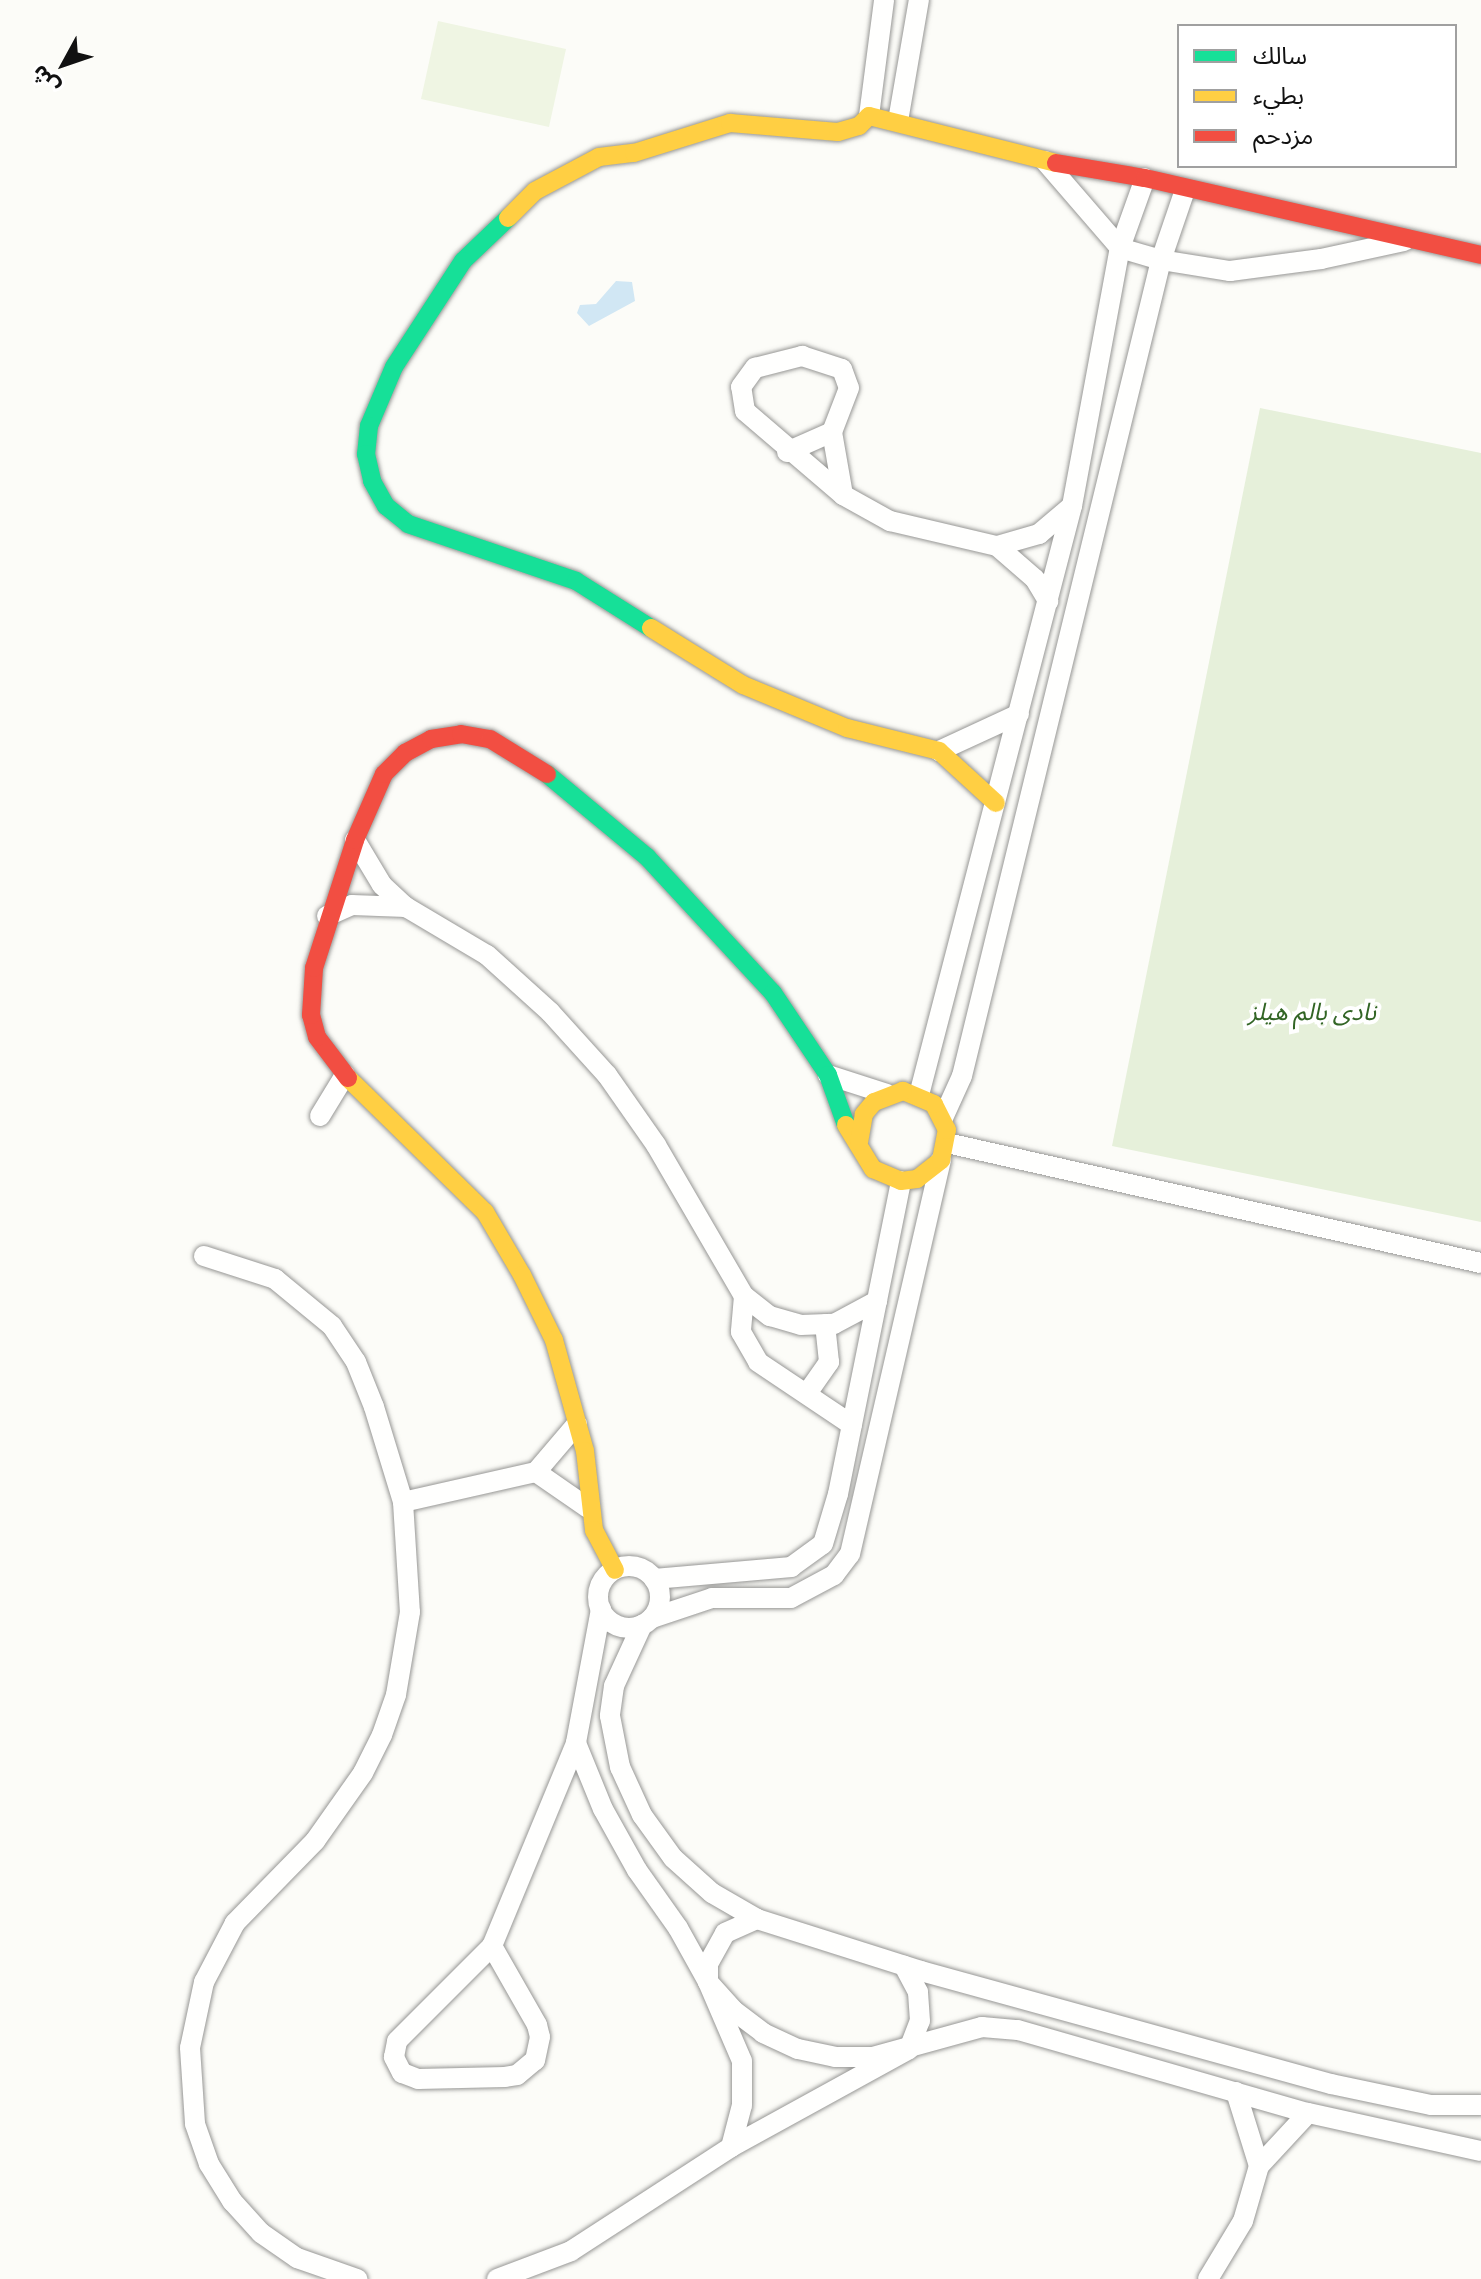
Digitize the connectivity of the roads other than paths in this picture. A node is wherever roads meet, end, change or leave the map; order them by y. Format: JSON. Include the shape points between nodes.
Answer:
{"nodes":[{"id":1,"x":884,"y":0,"type":"edge"},
{"id":2,"x":919,"y":0,"type":"edge"},
{"id":3,"x":869,"y":116,"type":"junction"},
{"id":4,"x":898,"y":121,"type":"junction"},
{"id":5,"x":1045,"y":161,"type":"junction"},
{"id":6,"x":1145,"y":178,"type":"junction"},
{"id":7,"x":1185,"y":190,"type":"junction"},
{"id":8,"x":1409,"y":240,"type":"junction"},
{"id":9,"x":1120,"y":248,"type":"junction"},
{"id":10,"x":1481,"y":255,"type":"edge"},
{"id":11,"x":1161,"y":260,"type":"junction"},
{"id":12,"x":832,"y":432,"type":"junction"},
{"id":13,"x":787,"y":452,"type":"junction"},
{"id":14,"x":843,"y":495,"type":"junction"},
{"id":15,"x":1072,"y":506,"type":"junction"},
{"id":16,"x":997,"y":546,"type":"junction"},
{"id":17,"x":1048,"y":601,"type":"junction"},
{"id":18,"x":1019,"y":714,"type":"junction"},
{"id":19,"x":939,"y":751,"type":"junction"},
{"id":20,"x":996,"y":803,"type":"junction"},
{"id":21,"x":355,"y":840,"type":"junction"},
{"id":22,"x":406,"y":907,"type":"junction"},
{"id":23,"x":327,"y":916,"type":"junction"},
{"id":24,"x":345,"y":1075,"type":"junction"},
{"id":25,"x":828,"y":1075,"type":"junction"},
{"id":26,"x":887,"y":1094,"type":"junction"},
{"id":27,"x":919,"y":1095,"type":"junction"},
{"id":28,"x":320,"y":1116,"type":"dead end"},
{"id":29,"x":943,"y":1118,"type":"junction"},
{"id":30,"x":859,"y":1142,"type":"junction"},
{"id":31,"x":944,"y":1152,"type":"junction"},
{"id":32,"x":901,"y":1181,"type":"junction"},
{"id":33,"x":204,"y":1256,"type":"dead end"},
{"id":34,"x":1481,"y":1263,"type":"edge"},
{"id":35,"x":744,"y":1296,"type":"junction"},
{"id":36,"x":877,"y":1301,"type":"junction"},
{"id":37,"x":825,"y":1324,"type":"junction"},
{"id":38,"x":808,"y":1392,"type":"junction"},
{"id":39,"x":577,"y":1424,"type":"junction"},
{"id":40,"x":852,"y":1425,"type":"junction"},
{"id":41,"x":536,"y":1472,"type":"junction"},
{"id":42,"x":403,"y":1502,"type":"junction"},
{"id":43,"x":588,"y":1508,"type":"junction"},
{"id":44,"x":615,"y":1570,"type":"junction"},
{"id":45,"x":654,"y":1579,"type":"junction"},
{"id":46,"x":601,"y":1609,"type":"junction"},
{"id":47,"x":647,"y":1621,"type":"junction"},
{"id":48,"x":576,"y":1743,"type":"junction"},
{"id":49,"x":757,"y":1919,"type":"junction"},
{"id":50,"x":492,"y":1946,"type":"junction"},
{"id":51,"x":904,"y":1966,"type":"junction"},
{"id":52,"x":708,"y":1982,"type":"junction"},
{"id":53,"x":909,"y":2049,"type":"junction"},
{"id":54,"x":1236,"y":2092,"type":"junction"},
{"id":55,"x":1481,"y":2105,"type":"edge"},
{"id":56,"x":1308,"y":2113,"type":"junction"},
{"id":57,"x":731,"y":2147,"type":"junction"},
{"id":58,"x":1481,"y":2151,"type":"edge"},
{"id":59,"x":1259,"y":2166,"type":"junction"},
{"id":60,"x":357,"y":2279,"type":"edge"},
{"id":61,"x":497,"y":2279,"type":"edge"},
{"id":62,"x":1208,"y":2279,"type":"edge"}],
"edges":[{"from":1,"to":3,"type":"street"},
{"from":2,"to":4,"type":"street"},
{"from":3,"to":4,"type":"street"},
{"from":3,"to":19,"type":"street","via":[[859,126],[838,132],[763,122],[698,129],[634,153],[599,157],[535,191],[463,261],[425,312],[369,426],[366,454],[372,481],[386,506],[408,524],[576,581],[743,685],[847,728]]},
{"from":4,"to":5,"type":"street"},
{"from":5,"to":6,"type":"street"},
{"from":5,"to":9,"type":"street"},
{"from":6,"to":7,"type":"street"},
{"from":6,"to":9,"type":"street"},
{"from":7,"to":8,"type":"street"},
{"from":7,"to":11,"type":"street"},
{"from":8,"to":10,"type":"street"},
{"from":8,"to":11,"type":"street","via":[[1230,271]]},
{"from":9,"to":11,"type":"street"},
{"from":9,"to":15,"type":"street"},
{"from":11,"to":29,"type":"street","via":[[962,1076]]},
{"from":12,"to":13,"type":"street"},
{"from":12,"to":13,"type":"street","via":[[849,388],[842,369],[810,357],[770,361],[746,376],[741,399],[745,411]]},
{"from":12,"to":14,"type":"street"},
{"from":13,"to":14,"type":"street"},
{"from":14,"to":16,"type":"street","via":[[890,521]]},
{"from":15,"to":16,"type":"street","via":[[1039,534]]},
{"from":15,"to":17,"type":"street"},
{"from":16,"to":17,"type":"street","via":[[1035,579]]},
{"from":17,"to":18,"type":"street"},
{"from":18,"to":19,"type":"street"},
{"from":18,"to":20,"type":"street"},
{"from":19,"to":20,"type":"street"},
{"from":20,"to":27,"type":"street"},
{"from":21,"to":22,"type":"street","via":[[382,885]]},
{"from":21,"to":23,"type":"street"},
{"from":21,"to":25,"type":"street","via":[[384,774],[405,753],[431,739],[461,734],[490,739],[560,782],[647,857],[773,993]]},
{"from":22,"to":23,"type":"street","via":[[352,905]]},
{"from":22,"to":35,"type":"street","via":[[487,955],[550,1012],[607,1075],[656,1145]]},
{"from":23,"to":24,"type":"street","via":[[310,991],[311,1015],[317,1037]]},
{"from":24,"to":28,"type":"street"},
{"from":24,"to":39,"type":"street","via":[[485,1212],[554,1340]]},
{"from":25,"to":26,"type":"street"},
{"from":25,"to":30,"type":"street","via":[[838,1111]]},
{"from":26,"to":27,"type":"street"},
{"from":26,"to":30,"type":"street","via":[[864,1114]]},
{"from":27,"to":29,"type":"street"},
{"from":29,"to":31,"type":"street"},
{"from":30,"to":32,"type":"street","via":[[873,1169]]},
{"from":31,"to":32,"type":"street","via":[[917,1179]]},
{"from":31,"to":34,"type":"street"},
{"from":31,"to":47,"type":"street","via":[[850,1554],[834,1575],[791,1598],[712,1598]]},
{"from":32,"to":36,"type":"street"},
{"from":33,"to":42,"type":"street","via":[[275,1279],[332,1326],[356,1362]]},
{"from":35,"to":37,"type":"street","via":[[770,1316],[801,1325]]},
{"from":35,"to":38,"type":"street","via":[[739,1314],[747,1348],[772,1373]]},
{"from":36,"to":37,"type":"street","via":[[858,1315]]},
{"from":36,"to":40,"type":"street"},
{"from":37,"to":38,"type":"street","via":[[829,1362]]},
{"from":38,"to":40,"type":"street"},
{"from":39,"to":41,"type":"street"},
{"from":39,"to":43,"type":"street"},
{"from":40,"to":45,"type":"street","via":[[830,1525],[809,1559],[791,1567]]},
{"from":41,"to":42,"type":"street"},
{"from":41,"to":43,"type":"street"},
{"from":42,"to":60,"type":"street","via":[[410,1612],[402,1668],[382,1735],[363,1773],[315,1841],[235,1923],[204,1982],[190,2048],[195,2124],[209,2164],[232,2201],[261,2233],[297,2258]]},
{"from":43,"to":44,"type":"street"},
{"from":44,"to":45,"type":"street","via":[[641,1568]]},
{"from":44,"to":46,"type":"street","via":[[602,1582]]},
{"from":45,"to":47,"type":"street","via":[[660,1599]]},
{"from":46,"to":47,"type":"street","via":[[619,1626]]},
{"from":46,"to":48,"type":"street"},
{"from":47,"to":49,"type":"street","via":[[614,1686],[610,1716],[620,1767],[642,1815],[673,1858],[712,1893]]},
{"from":48,"to":50,"type":"street"},
{"from":48,"to":52,"type":"street","via":[[623,1846]]},
{"from":49,"to":51,"type":"street"},
{"from":49,"to":52,"type":"street","via":[[725,1933],[711,1955]]},
{"from":50,"to":50,"type":"street","via":[[537,2025],[540,2049],[535,2060],[517,2075],[505,2077],[418,2079],[402,2073],[394,2057],[397,2041]]},
{"from":51,"to":53,"type":"street","via":[[918,1992],[920,2021]]},
{"from":51,"to":55,"type":"street","via":[[1331,2084],[1431,2105]]},
{"from":52,"to":53,"type":"street","via":[[743,2018],[798,2049],[847,2057]]},
{"from":52,"to":57,"type":"street","via":[[742,2061],[742,2105]]},
{"from":53,"to":54,"type":"street","via":[[927,2039],[982,2027],[1018,2030]]},
{"from":53,"to":57,"type":"street"},
{"from":54,"to":56,"type":"street"},
{"from":54,"to":59,"type":"street"},
{"from":56,"to":58,"type":"street"},
{"from":56,"to":59,"type":"street"},
{"from":57,"to":61,"type":"street","via":[[571,2251]]},
{"from":59,"to":62,"type":"street","via":[[1243,2221]]}]}
